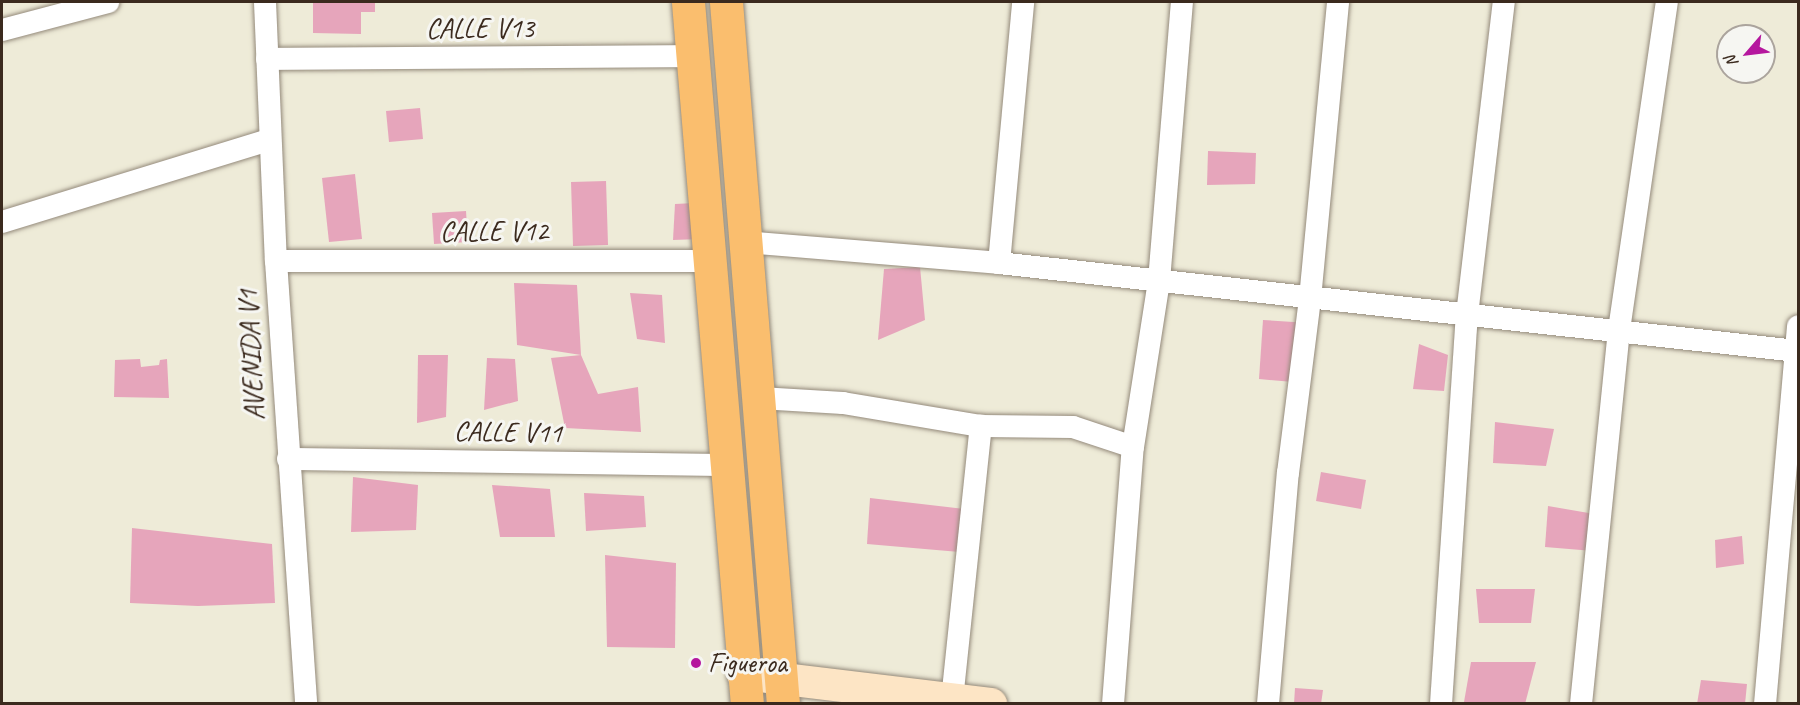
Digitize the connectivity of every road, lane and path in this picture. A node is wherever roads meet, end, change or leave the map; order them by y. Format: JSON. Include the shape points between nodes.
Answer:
{"nodes":[{"id":1,"x":108,"y":2,"type":"edge"},
{"id":2,"x":265,"y":2,"type":"edge"},
{"id":3,"x":688,"y":2,"type":"edge"},
{"id":4,"x":726,"y":2,"type":"edge"},
{"id":5,"x":1023,"y":2,"type":"edge"},
{"id":6,"x":1182,"y":2,"type":"edge"},
{"id":7,"x":1338,"y":2,"type":"edge"},
{"id":8,"x":1504,"y":2,"type":"edge"},
{"id":9,"x":1667,"y":2,"type":"edge"},
{"id":10,"x":2,"y":30,"type":"edge"},
{"id":11,"x":694,"y":56,"type":"junction"},
{"id":12,"x":267,"y":59,"type":"junction"},
{"id":13,"x":269,"y":140,"type":"junction"},
{"id":14,"x":2,"y":222,"type":"edge"},
{"id":15,"x":745,"y":242,"type":"junction"},
{"id":16,"x":276,"y":261,"type":"junction"},
{"id":17,"x":711,"y":261,"type":"junction"},
{"id":18,"x":999,"y":263,"type":"junction"},
{"id":19,"x":1159,"y":281,"type":"junction"},
{"id":20,"x":1310,"y":299,"type":"junction"},
{"id":21,"x":1467,"y":315,"type":"junction"},
{"id":22,"x":1798,"y":326,"type":"edge"},
{"id":23,"x":1619,"y":330,"type":"junction"},
{"id":24,"x":1797,"y":351,"type":"edge"},
{"id":25,"x":760,"y":399,"type":"junction"},
{"id":26,"x":981,"y":426,"type":"junction"},
{"id":27,"x":1133,"y":447,"type":"junction"},
{"id":28,"x":288,"y":459,"type":"junction"},
{"id":29,"x":728,"y":465,"type":"junction"},
{"id":30,"x":745,"y":689,"type":"edge"},
{"id":31,"x":781,"y":690,"type":"edge"},
{"id":32,"x":952,"y":700,"type":"junction"},
{"id":33,"x":306,"y":704,"type":"edge"},
{"id":34,"x":991,"y":704,"type":"edge"},
{"id":35,"x":1113,"y":704,"type":"edge"},
{"id":36,"x":1268,"y":704,"type":"edge"},
{"id":37,"x":1441,"y":704,"type":"edge"},
{"id":38,"x":1581,"y":704,"type":"edge"},
{"id":39,"x":1765,"y":704,"type":"edge"}],
"edges":[{"from":1,"to":10,"type":"street"},
{"from":2,"to":12,"type":"street","name":"AVENIDA V1"},
{"from":3,"to":11,"type":"main road"},
{"from":4,"to":15,"type":"main road"},
{"from":5,"to":18,"type":"street"},
{"from":6,"to":19,"type":"street"},
{"from":7,"to":20,"type":"street"},
{"from":8,"to":21,"type":"street"},
{"from":9,"to":23,"type":"street"},
{"from":11,"to":12,"type":"street","name":"CALLE V13"},
{"from":11,"to":17,"type":"main road"},
{"from":12,"to":13,"type":"street","name":"AVENIDA V1"},
{"from":13,"to":14,"type":"street"},
{"from":13,"to":16,"type":"street","name":"AVENIDA V1"},
{"from":15,"to":18,"type":"street"},
{"from":15,"to":25,"type":"main road"},
{"from":16,"to":17,"type":"street","name":"CALLE V12"},
{"from":16,"to":28,"type":"street","name":"AVENIDA V1"},
{"from":17,"to":29,"type":"main road"},
{"from":18,"to":19,"type":"street"},
{"from":19,"to":20,"type":"street"},
{"from":19,"to":27,"type":"street"},
{"from":20,"to":21,"type":"street"},
{"from":20,"to":36,"type":"street","via":[[1288,473]]},
{"from":21,"to":23,"type":"street"},
{"from":21,"to":37,"type":"street"},
{"from":22,"to":24,"type":"street"},
{"from":23,"to":24,"type":"street"},
{"from":23,"to":38,"type":"street"},
{"from":24,"to":39,"type":"street"},
{"from":25,"to":26,"type":"street","via":[[843,403]]},
{"from":25,"to":31,"type":"main road"},
{"from":26,"to":27,"type":"street","via":[[1073,427]]},
{"from":26,"to":32,"type":"street"},
{"from":27,"to":35,"type":"street"},
{"from":28,"to":29,"type":"street","name":"CALLE V11"},
{"from":28,"to":33,"type":"street","name":"AVENIDA V1"},
{"from":29,"to":30,"type":"main road"},
{"from":30,"to":31,"type":"main road"},
{"from":31,"to":32,"type":"main road"},
{"from":32,"to":34,"type":"main road"}]}
